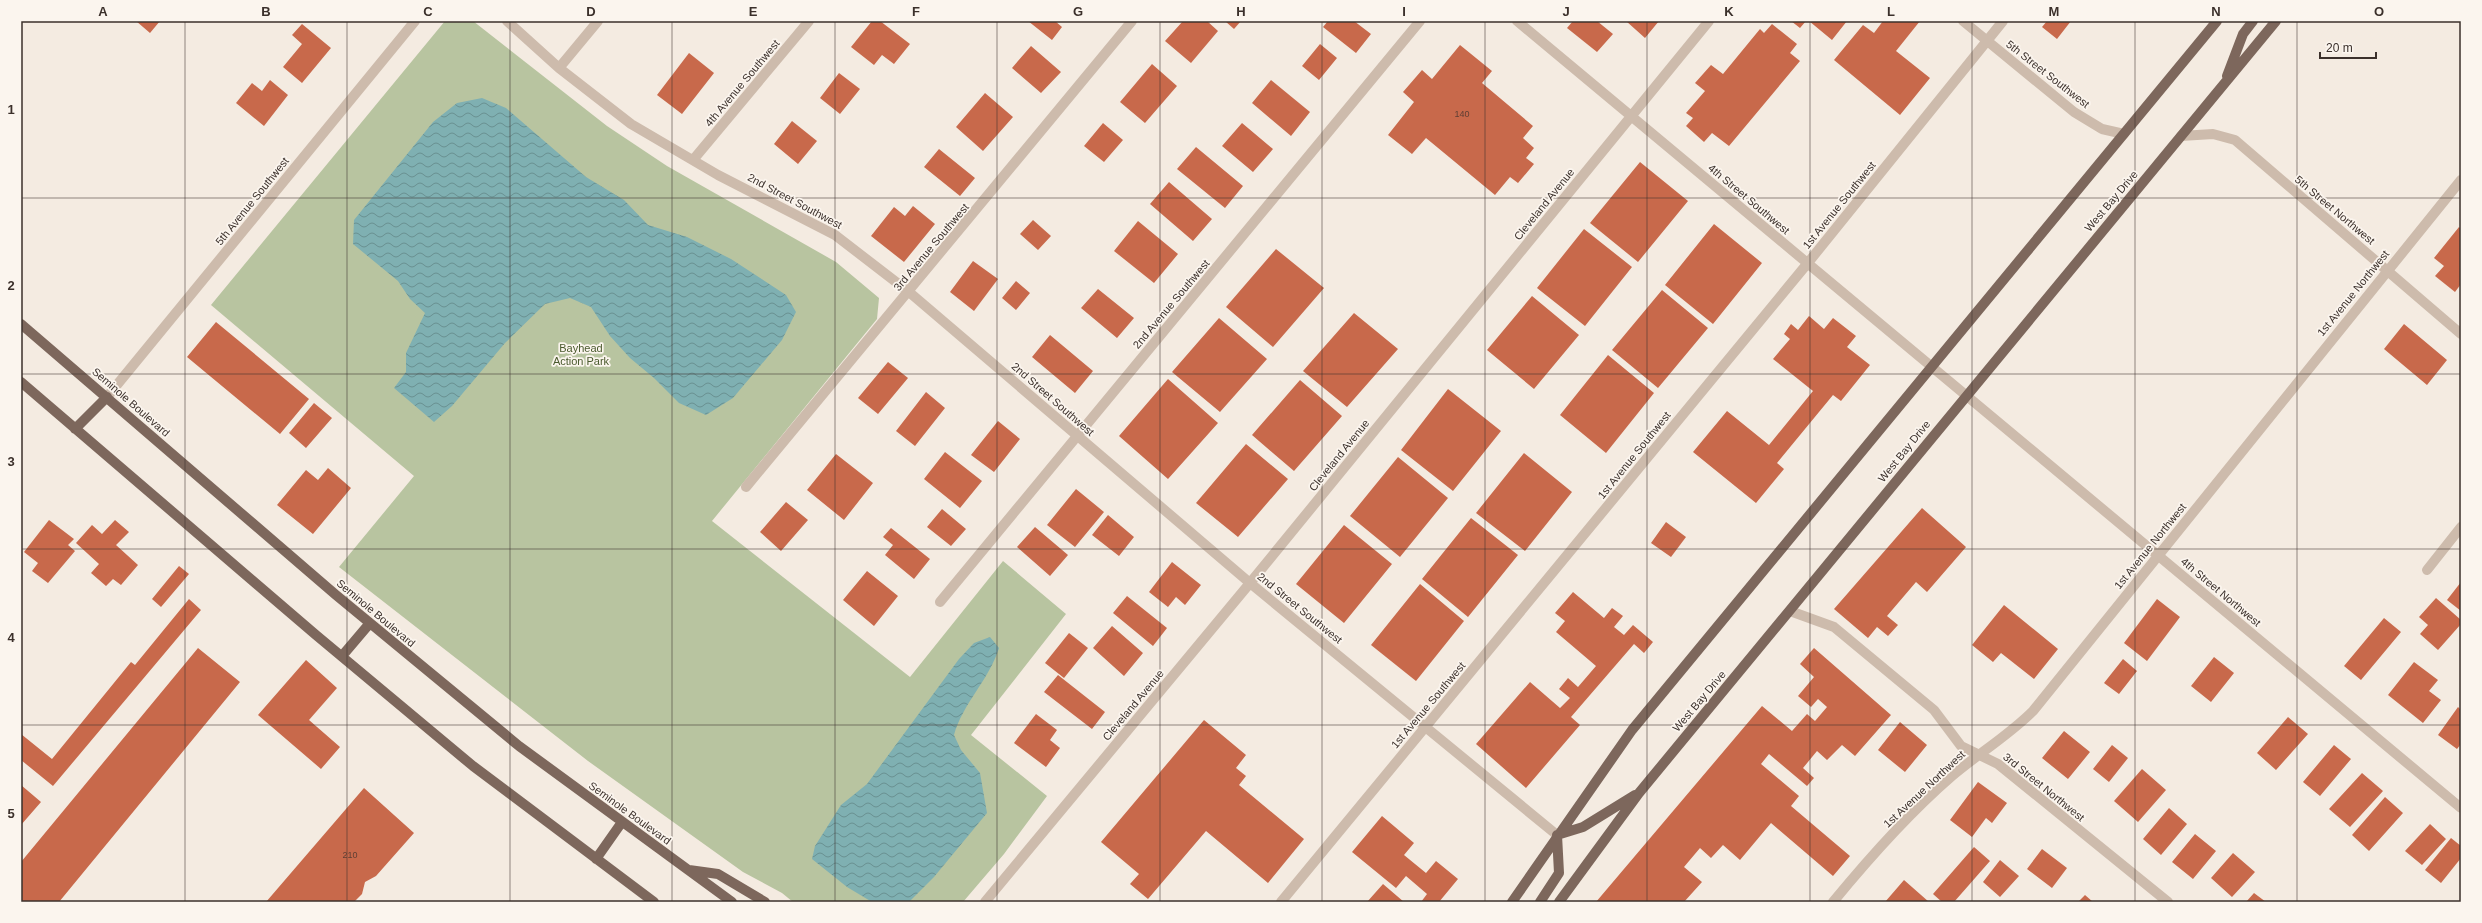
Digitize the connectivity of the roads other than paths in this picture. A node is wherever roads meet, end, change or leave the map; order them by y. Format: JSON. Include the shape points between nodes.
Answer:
{"nodes":[{"id":1,"x":415,"y":21,"type":"edge"},
{"id":2,"x":507,"y":21,"type":"edge"},
{"id":3,"x":598,"y":21,"type":"edge"},
{"id":4,"x":809,"y":21,"type":"edge"},
{"id":5,"x":1132,"y":21,"type":"edge"},
{"id":6,"x":1420,"y":21,"type":"edge"},
{"id":7,"x":1709,"y":21,"type":"edge"},
{"id":8,"x":1963,"y":21,"type":"edge"},
{"id":9,"x":2003,"y":21,"type":"edge"},
{"id":10,"x":2217,"y":21,"type":"edge"},
{"id":11,"x":2253,"y":21,"type":"edge"},
{"id":12,"x":2276,"y":21,"type":"edge"},
{"id":13,"x":1523,"y":23,"type":"edge"},
{"id":14,"x":1987,"y":41,"type":"junction"},
{"id":15,"x":560,"y":68,"type":"junction"},
{"id":16,"x":2224,"y":83,"type":"junction"},
{"id":17,"x":1632,"y":115,"type":"junction"},
{"id":18,"x":2124,"y":134,"type":"junction"},
{"id":19,"x":2181,"y":136,"type":"junction"},
{"id":20,"x":693,"y":160,"type":"junction"},
{"id":21,"x":2461,"y":180,"type":"edge"},
{"id":22,"x":1807,"y":264,"type":"junction"},
{"id":23,"x":2387,"y":270,"type":"junction"},
{"id":24,"x":909,"y":292,"type":"junction"},
{"id":25,"x":21,"y":324,"type":"edge"},
{"id":26,"x":2461,"y":334,"type":"edge"},
{"id":27,"x":1932,"y":368,"type":"junction"},
{"id":28,"x":21,"y":382,"type":"edge"},
{"id":29,"x":1966,"y":395,"type":"junction"},
{"id":30,"x":107,"y":397,"type":"junction"},
{"id":31,"x":75,"y":428,"type":"junction"},
{"id":32,"x":1077,"y":436,"type":"junction"},
{"id":33,"x":746,"y":487,"type":"dead end"},
{"id":34,"x":2461,"y":527,"type":"edge"},
{"id":35,"x":2159,"y":555,"type":"junction"},
{"id":36,"x":2427,"y":570,"type":"dead end"},
{"id":37,"x":1250,"y":583,"type":"junction"},
{"id":38,"x":940,"y":602,"type":"dead end"},
{"id":39,"x":1790,"y":611,"type":"junction"},
{"id":40,"x":370,"y":623,"type":"junction"},
{"id":41,"x":342,"y":656,"type":"junction"},
{"id":42,"x":1426,"y":728,"type":"junction"},
{"id":43,"x":1980,"y":754,"type":"junction"},
{"id":44,"x":1639,"y":793,"type":"junction"},
{"id":45,"x":2461,"y":808,"type":"edge"},
{"id":46,"x":622,"y":822,"type":"junction"},
{"id":47,"x":1557,"y":835,"type":"junction"},
{"id":48,"x":596,"y":859,"type":"junction"},
{"id":49,"x":687,"y":869,"type":"junction"},
{"id":50,"x":654,"y":902,"type":"edge"},
{"id":51,"x":732,"y":902,"type":"edge"},
{"id":52,"x":765,"y":902,"type":"edge"},
{"id":53,"x":985,"y":902,"type":"edge"},
{"id":54,"x":1281,"y":902,"type":"edge"},
{"id":55,"x":1512,"y":902,"type":"edge"},
{"id":56,"x":1540,"y":902,"type":"edge"},
{"id":57,"x":1559,"y":902,"type":"edge"},
{"id":58,"x":1833,"y":902,"type":"edge"},
{"id":59,"x":2168,"y":902,"type":"edge"}],
"edges":[{"from":1,"to":30,"type":"street","name":"5th Avenue Southwest"},
{"from":2,"to":15,"type":"street","name":"2nd Street Southwest"},
{"from":3,"to":15,"type":"street"},
{"from":4,"to":20,"type":"street","name":"4th Avenue Southwest"},
{"from":5,"to":24,"type":"street","name":"3rd Avenue Southwest"},
{"from":6,"to":32,"type":"street","name":"2nd Avenue Southwest"},
{"from":7,"to":17,"type":"street","name":"Cleveland Avenue"},
{"from":8,"to":14,"type":"street","name":"5th Street Southwest"},
{"from":9,"to":14,"type":"street","name":"1st Avenue Southwest"},
{"from":10,"to":18,"type":"main road"},
{"from":11,"to":16,"type":"main road","via":[[2243,34]]},
{"from":12,"to":16,"type":"main road","name":"West Bay Drive"},
{"from":13,"to":17,"type":"street","name":"4th Street Southwest"},
{"from":14,"to":18,"type":"street","name":"5th Street Southwest","via":[[2074,112],[2102,129]]},
{"from":14,"to":22,"type":"street","name":"1st Avenue Southwest"},
{"from":15,"to":20,"type":"street","name":"2nd Street Southwest","via":[[632,124]]},
{"from":16,"to":19,"type":"main road","name":"West Bay Drive"},
{"from":17,"to":22,"type":"street","name":"4th Street Southwest"},
{"from":17,"to":37,"type":"street","name":"Cleveland Avenue"},
{"from":18,"to":27,"type":"main road"},
{"from":19,"to":23,"type":"street","name":"5th Street Northwest","via":[[2214,134],[2235,140]]},
{"from":19,"to":29,"type":"main road","name":"West Bay Drive"},
{"from":20,"to":24,"type":"street","name":"2nd Street Southwest","via":[[835,235]]},
{"from":21,"to":23,"type":"street","name":"1st Avenue Northwest"},
{"from":22,"to":27,"type":"street","name":"4th Street Southwest"},
{"from":22,"to":42,"type":"street","name":"1st Avenue Southwest"},
{"from":23,"to":26,"type":"street","name":"5th Street Northwest"},
{"from":23,"to":35,"type":"street","name":"1st Avenue Northwest"},
{"from":24,"to":32,"type":"street","name":"2nd Street Southwest"},
{"from":24,"to":33,"type":"street","name":"3rd Avenue Southwest"},
{"from":25,"to":30,"type":"main road","name":"Seminole Boulevard"},
{"from":27,"to":29,"type":"street","name":"4th Street Southwest"},
{"from":27,"to":47,"type":"main road","via":[[1745,590],[1632,730]]},
{"from":28,"to":31,"type":"main road"},
{"from":29,"to":35,"type":"street","name":"4th Street Northwest"},
{"from":29,"to":39,"type":"main road","name":"West Bay Drive"},
{"from":30,"to":31,"type":"main road"},
{"from":30,"to":40,"type":"main road","name":"Seminole Boulevard"},
{"from":31,"to":41,"type":"main road"},
{"from":32,"to":37,"type":"street","name":"2nd Street Southwest"},
{"from":32,"to":38,"type":"street","name":"2nd Avenue Southwest"},
{"from":34,"to":36,"type":"street"},
{"from":35,"to":43,"type":"street","name":"1st Avenue Northwest","via":[[2033,711],[2012,732]]},
{"from":35,"to":45,"type":"street","name":"4th Street Northwest"},
{"from":37,"to":42,"type":"street","name":"2nd Street Southwest"},
{"from":37,"to":53,"type":"street","name":"Cleveland Avenue"},
{"from":39,"to":43,"type":"street","name":"3rd Street Northwest","via":[[1834,627],[1934,710],[1962,746]]},
{"from":39,"to":44,"type":"main road","name":"West Bay Drive"},
{"from":40,"to":41,"type":"main road"},
{"from":40,"to":46,"type":"main road","name":"Seminole Boulevard","via":[[519,746]]},
{"from":41,"to":48,"type":"main road","via":[[473,766]]},
{"from":42,"to":47,"type":"street","name":"2nd Street Southwest"},
{"from":42,"to":54,"type":"street","name":"1st Avenue Southwest"},
{"from":43,"to":58,"type":"street","name":"1st Avenue Northwest","via":[[1952,776],[1871,855]]},
{"from":43,"to":59,"type":"street","name":"3rd Street Northwest","via":[[1998,764]]},
{"from":44,"to":47,"type":"main road","via":[[1583,827]]},
{"from":44,"to":57,"type":"main road","name":"West Bay Drive"},
{"from":46,"to":48,"type":"main road"},
{"from":46,"to":49,"type":"main road","name":"Seminole Boulevard"},
{"from":47,"to":55,"type":"main road"},
{"from":47,"to":56,"type":"main road","via":[[1559,873]]},
{"from":48,"to":50,"type":"main road"},
{"from":49,"to":51,"type":"main road","name":"Seminole Boulevard"},
{"from":49,"to":52,"type":"main road","via":[[718,874]]}]}
